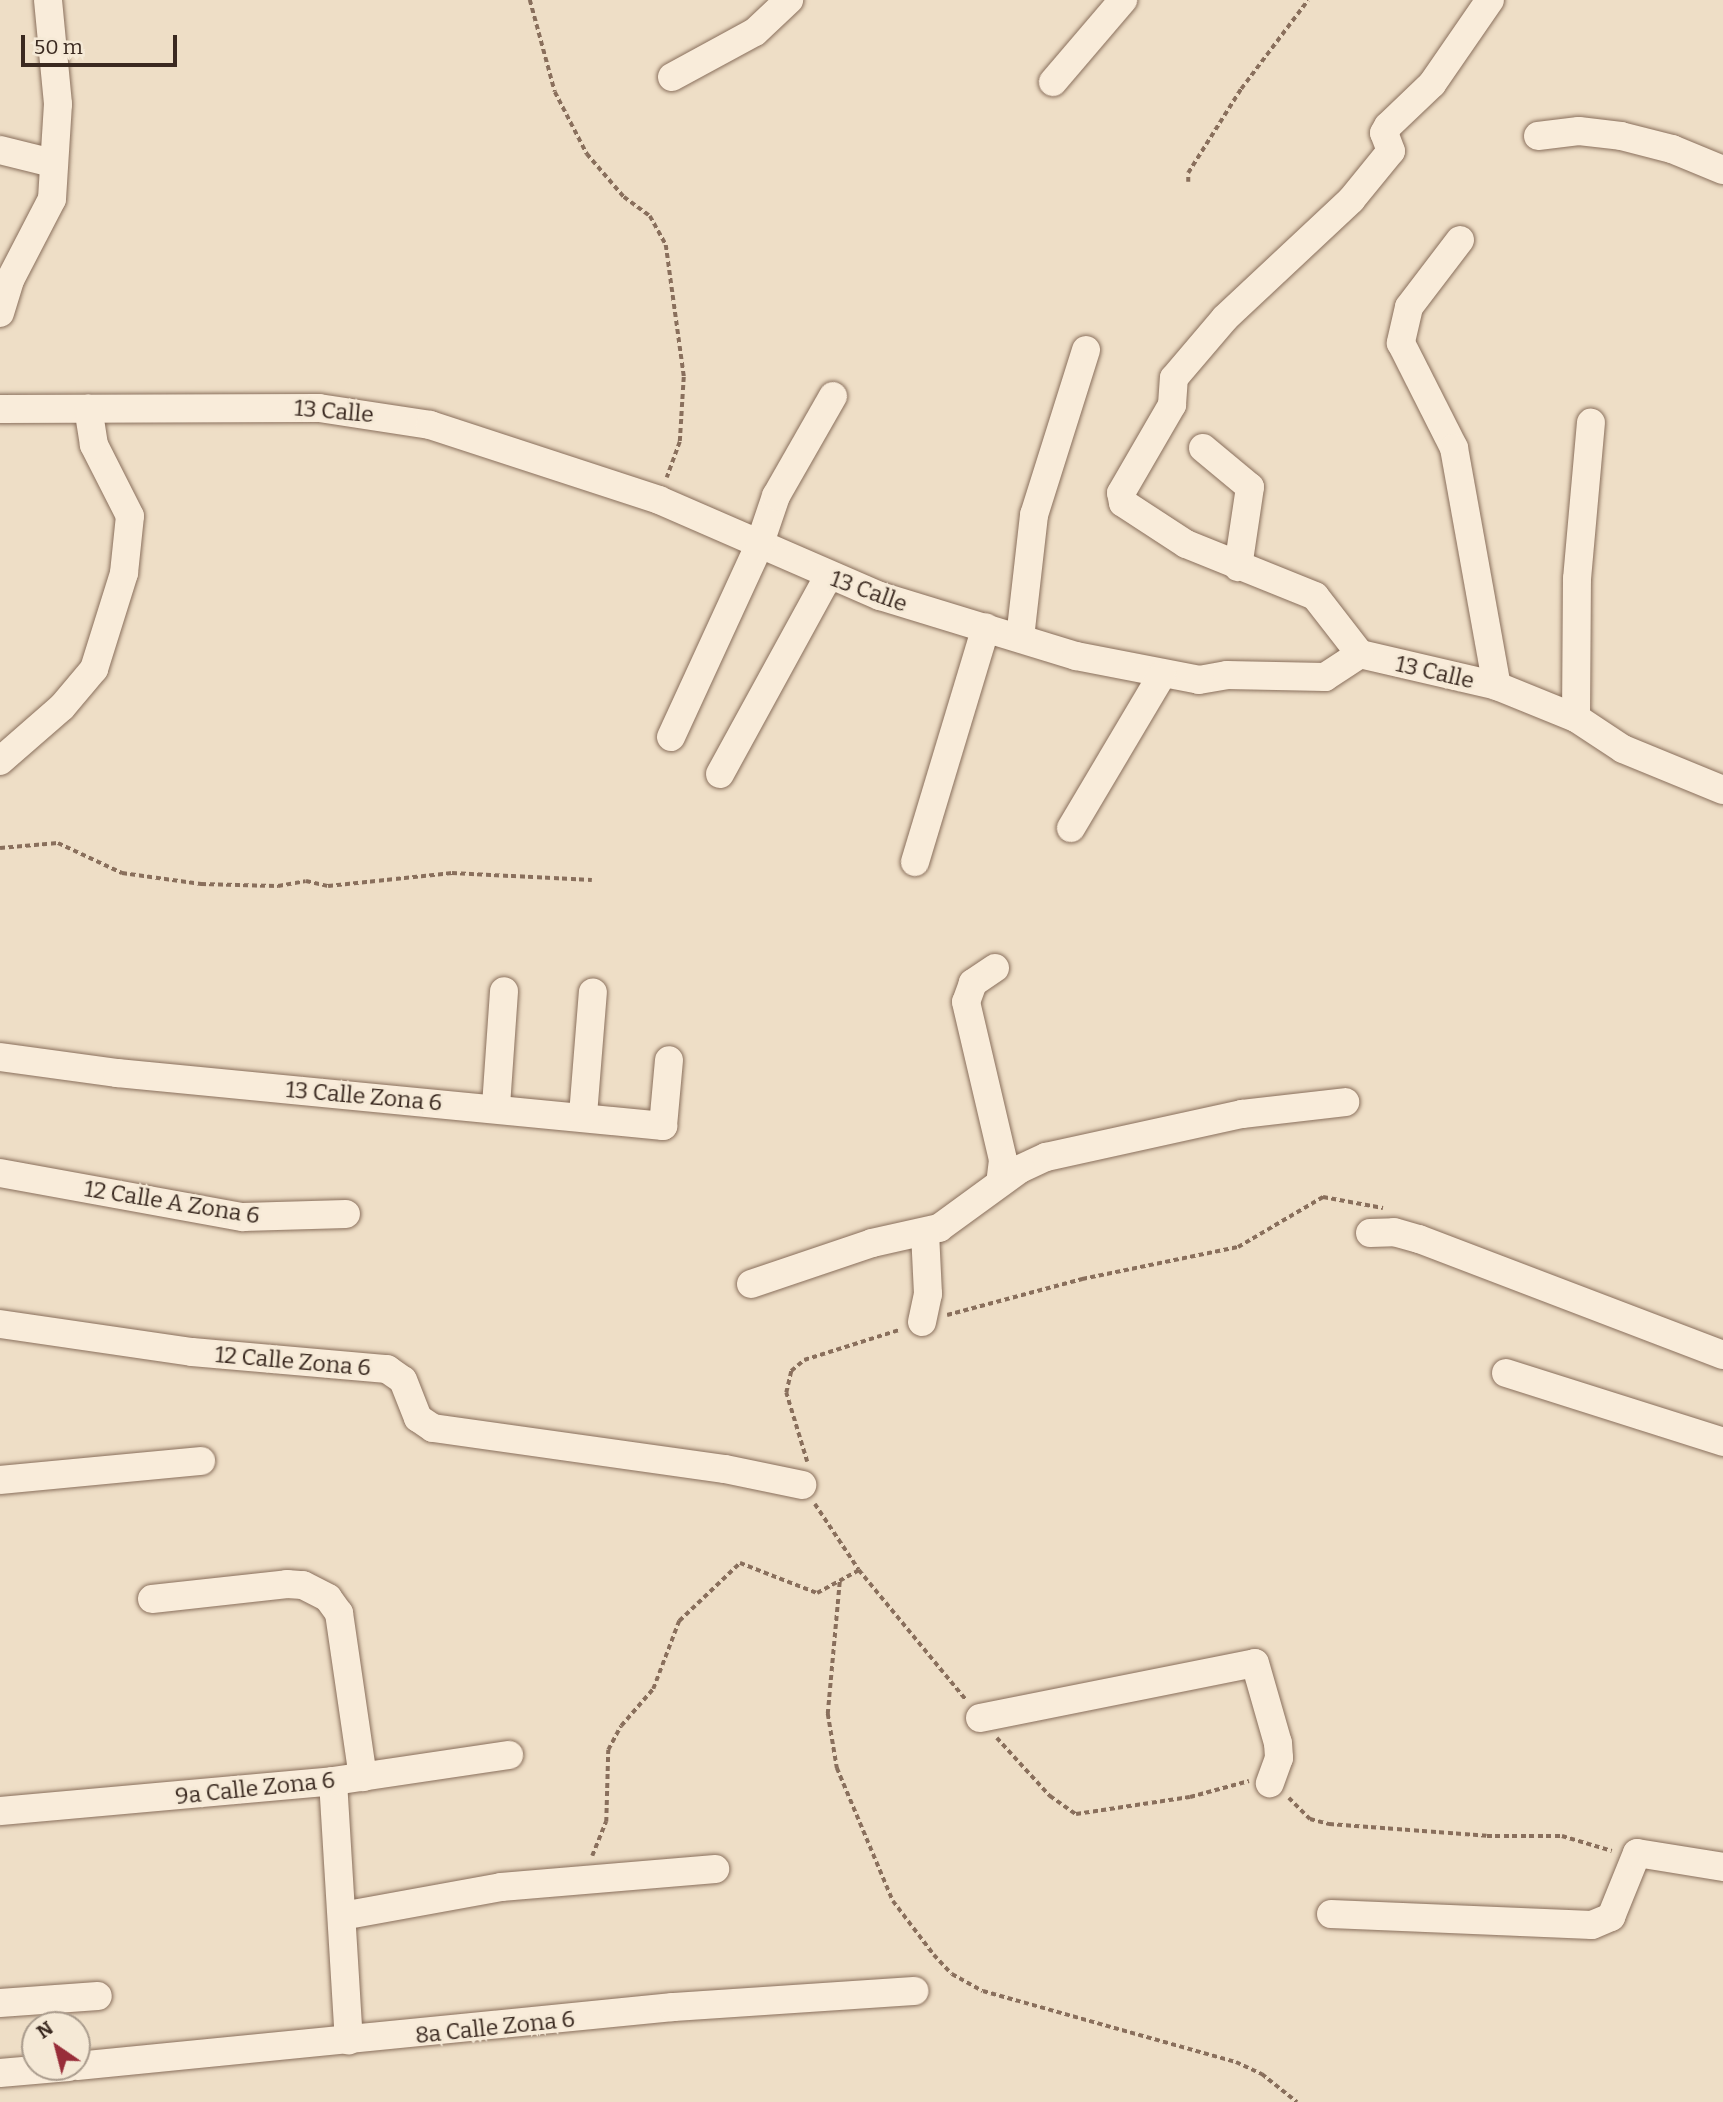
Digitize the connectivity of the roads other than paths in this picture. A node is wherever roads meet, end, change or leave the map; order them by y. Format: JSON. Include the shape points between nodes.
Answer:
{"nodes":[{"id":1,"x":48,"y":0,"type":"edge"},
{"id":2,"x":789,"y":0,"type":"edge"},
{"id":3,"x":1123,"y":0,"type":"edge"},
{"id":4,"x":1490,"y":0,"type":"edge"},
{"id":5,"x":672,"y":77,"type":"dead end"},
{"id":6,"x":1053,"y":82,"type":"dead end"},
{"id":7,"x":1538,"y":136,"type":"dead end"},
{"id":8,"x":0,"y":150,"type":"edge"},
{"id":9,"x":52,"y":163,"type":"junction"},
{"id":10,"x":1723,"y":170,"type":"edge"},
{"id":11,"x":1460,"y":240,"type":"dead end"},
{"id":12,"x":0,"y":313,"type":"edge"},
{"id":13,"x":1086,"y":350,"type":"dead end"},
{"id":14,"x":833,"y":396,"type":"dead end"},
{"id":15,"x":88,"y":408,"type":"junction"},
{"id":16,"x":0,"y":410,"type":"edge"},
{"id":17,"x":1591,"y":423,"type":"dead end"},
{"id":18,"x":1203,"y":448,"type":"dead end"},
{"id":19,"x":760,"y":546,"type":"junction"},
{"id":20,"x":1238,"y":567,"type":"junction"},
{"id":21,"x":828,"y":577,"type":"junction"},
{"id":22,"x":986,"y":627,"type":"junction"},
{"id":23,"x":1020,"y":638,"type":"junction"},
{"id":24,"x":1360,"y":654,"type":"junction"},
{"id":25,"x":1162,"y":675,"type":"junction"},
{"id":26,"x":1497,"y":687,"type":"junction"},
{"id":27,"x":1576,"y":718,"type":"junction"},
{"id":28,"x":671,"y":737,"type":"dead end"},
{"id":29,"x":0,"y":761,"type":"edge"},
{"id":30,"x":720,"y":774,"type":"dead end"},
{"id":31,"x":1723,"y":790,"type":"edge"},
{"id":32,"x":1071,"y":828,"type":"dead end"},
{"id":33,"x":915,"y":862,"type":"dead end"},
{"id":34,"x":995,"y":968,"type":"dead end"},
{"id":35,"x":504,"y":990,"type":"dead end"},
{"id":36,"x":593,"y":992,"type":"dead end"},
{"id":37,"x":0,"y":1057,"type":"edge"},
{"id":38,"x":669,"y":1060,"type":"dead end"},
{"id":39,"x":1345,"y":1102,"type":"dead end"},
{"id":40,"x":496,"y":1106,"type":"junction"},
{"id":41,"x":583,"y":1115,"type":"junction"},
{"id":42,"x":0,"y":1173,"type":"edge"},
{"id":43,"x":1000,"y":1183,"type":"junction"},
{"id":44,"x":346,"y":1214,"type":"dead end"},
{"id":45,"x":925,"y":1232,"type":"junction"},
{"id":46,"x":1370,"y":1233,"type":"road end"},
{"id":47,"x":751,"y":1284,"type":"dead end"},
{"id":48,"x":922,"y":1322,"type":"road end"},
{"id":49,"x":0,"y":1324,"type":"edge"},
{"id":50,"x":1723,"y":1355,"type":"edge"},
{"id":51,"x":1506,"y":1373,"type":"dead end"},
{"id":52,"x":1723,"y":1442,"type":"edge"},
{"id":53,"x":201,"y":1461,"type":"dead end"},
{"id":54,"x":0,"y":1480,"type":"edge"},
{"id":55,"x":802,"y":1485,"type":"road end"},
{"id":56,"x":152,"y":1599,"type":"dead end"},
{"id":57,"x":980,"y":1718,"type":"road end"},
{"id":58,"x":509,"y":1755,"type":"dead end"},
{"id":59,"x":363,"y":1777,"type":"junction"},
{"id":60,"x":333,"y":1781,"type":"junction"},
{"id":61,"x":1270,"y":1783,"type":"road end"},
{"id":62,"x":0,"y":1811,"type":"edge"},
{"id":63,"x":1723,"y":1867,"type":"edge"},
{"id":64,"x":715,"y":1869,"type":"dead end"},
{"id":65,"x":1331,"y":1914,"type":"dead end"},
{"id":66,"x":342,"y":1916,"type":"junction"},
{"id":67,"x":914,"y":1991,"type":"dead end"},
{"id":68,"x":98,"y":1996,"type":"dead end"},
{"id":69,"x":0,"y":2003,"type":"edge"},
{"id":70,"x":349,"y":2041,"type":"junction"},
{"id":71,"x":91,"y":2065,"type":"edge"},
{"id":72,"x":21,"y":2071,"type":"edge"},
{"id":73,"x":0,"y":2073,"type":"edge"}],
"edges":[{"from":1,"to":9,"type":"street","via":[[58,104]]},
{"from":2,"to":5,"type":"street","via":[[755,32]]},
{"from":3,"to":6,"type":"street"},
{"from":4,"to":20,"type":"street","via":[[1432,84],[1388,126],[1384,133],[1391,151],[1352,200],[1225,318],[1174,378],[1172,405],[1121,493],[1123,503],[1150,522]]},
{"from":7,"to":10,"type":"street","via":[[1579,131],[1622,136],[1672,149]]},
{"from":8,"to":9,"type":"street"},
{"from":9,"to":12,"type":"street","via":[[52,200],[10,280]]},
{"from":11,"to":26,"type":"street","via":[[1409,307],[1401,343],[1454,448]]},
{"from":13,"to":23,"type":"street","via":[[1034,514]]},
{"from":14,"to":19,"type":"street","via":[[776,496]]},
{"from":15,"to":16,"type":"street","name":"13 Calle"},
{"from":15,"to":19,"type":"street","name":"13 Calle","via":[[274,406],[382,414],[497,443],[659,500]]},
{"from":15,"to":29,"type":"street","via":[[94,445],[130,516],[124,573],[94,669],[62,707]]},
{"from":17,"to":27,"type":"street","via":[[1577,579]]},
{"from":18,"to":20,"type":"street","via":[[1250,487]]},
{"from":19,"to":21,"type":"street","name":"13 Calle"},
{"from":19,"to":28,"type":"street"},
{"from":20,"to":24,"type":"street","via":[[1315,596]]},
{"from":21,"to":22,"type":"street","name":"13 Calle"},
{"from":21,"to":30,"type":"street"},
{"from":22,"to":23,"type":"street","name":"13 Calle"},
{"from":22,"to":33,"type":"street"},
{"from":23,"to":25,"type":"street","name":"13 Calle"},
{"from":24,"to":25,"type":"street","name":"13 Calle","via":[[1325,677],[1227,675],[1199,680]]},
{"from":24,"to":26,"type":"street","name":"13 Calle"},
{"from":25,"to":32,"type":"street"},
{"from":26,"to":27,"type":"street","name":"13 Calle"},
{"from":27,"to":31,"type":"street","name":"13 Calle","via":[[1622,749]]},
{"from":34,"to":43,"type":"street","via":[[973,983],[965,1002],[1003,1160]]},
{"from":35,"to":40,"type":"street"},
{"from":36,"to":41,"type":"street"},
{"from":37,"to":40,"type":"street","name":"13 Calle Zona 6","via":[[131,1075]]},
{"from":38,"to":41,"type":"street","name":"13 Calle Zona 6","via":[[663,1126]]},
{"from":39,"to":43,"type":"street","via":[[1242,1114],[1046,1157]]},
{"from":40,"to":41,"type":"street","name":"13 Calle Zona 6"},
{"from":42,"to":44,"type":"street","name":"12 Calle A Zona 6","via":[[243,1217]]},
{"from":43,"to":45,"type":"street","via":[[939,1228]]},
{"from":45,"to":47,"type":"street","via":[[872,1243]]},
{"from":45,"to":48,"type":"street","via":[[928,1294]]},
{"from":46,"to":50,"type":"street","via":[[1394,1232],[1419,1239]]},
{"from":49,"to":55,"type":"street","name":"12 Calle Zona 6","via":[[181,1350],[380,1368],[403,1380],[418,1418],[433,1429],[713,1467]]},
{"from":51,"to":52,"type":"street"},
{"from":53,"to":54,"type":"street"},
{"from":56,"to":59,"type":"street","via":[[287,1584],[317,1590],[328,1598],[339,1613]]},
{"from":57,"to":61,"type":"street","via":[[1255,1663],[1278,1743],[1279,1758]]},
{"from":58,"to":59,"type":"street","name":"9a Calle Zona 6"},
{"from":59,"to":60,"type":"street","name":"9a Calle Zona 6"},
{"from":60,"to":62,"type":"street","name":"9a Calle Zona 6"},
{"from":60,"to":66,"type":"street"},
{"from":63,"to":65,"type":"street","via":[[1637,1853],[1611,1917],[1600,1924]]},
{"from":64,"to":66,"type":"street","via":[[501,1887]]},
{"from":66,"to":70,"type":"street"},
{"from":67,"to":70,"type":"street","name":"8a Calle Zona 6","via":[[673,2007]]},
{"from":68,"to":69,"type":"street"},
{"from":70,"to":71,"type":"street","name":"8a Calle Zona 6"},
{"from":72,"to":73,"type":"street"}]}
